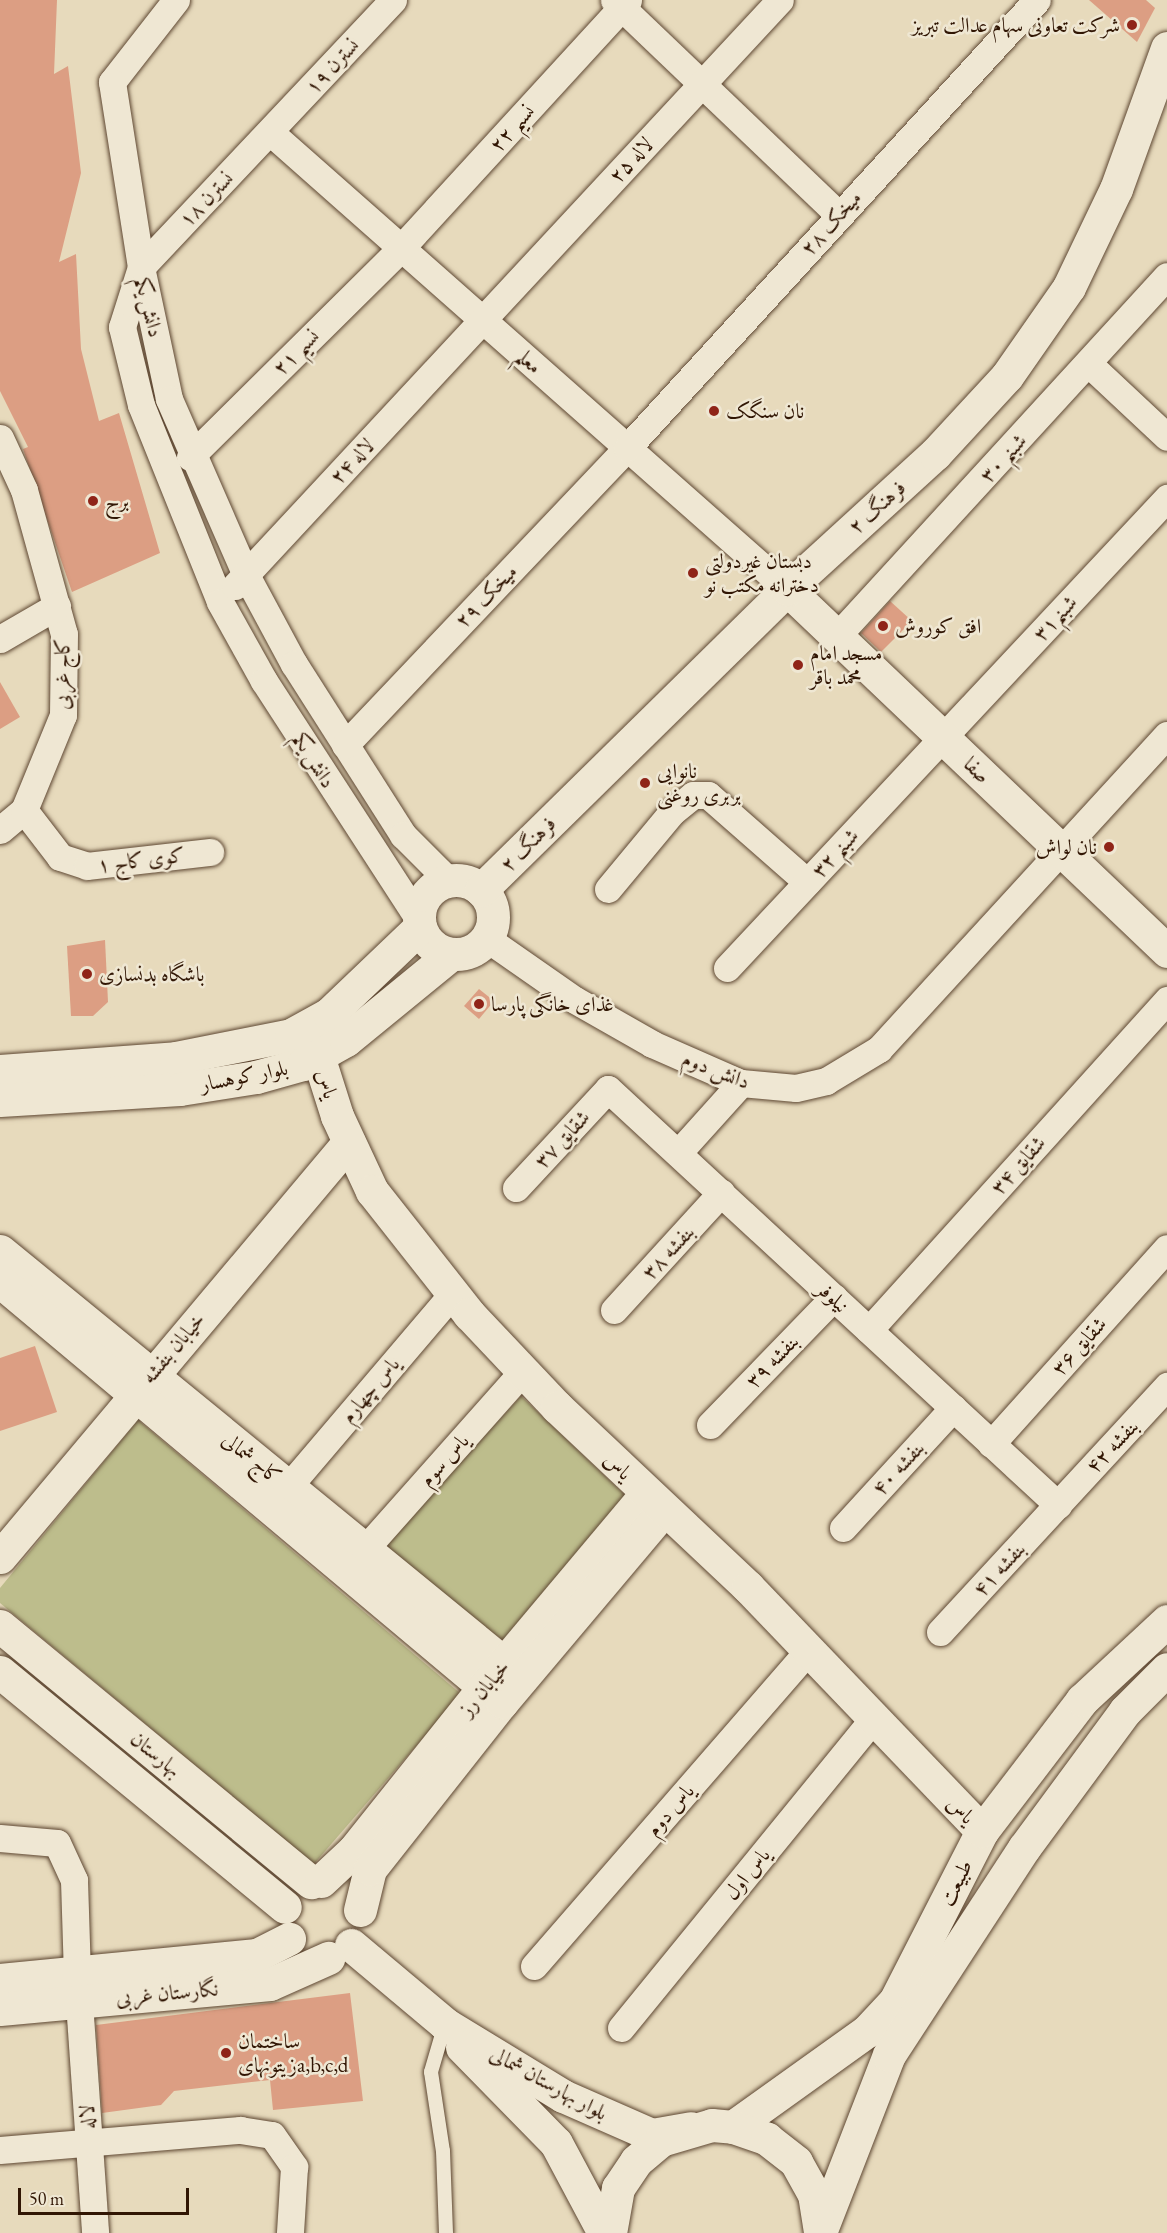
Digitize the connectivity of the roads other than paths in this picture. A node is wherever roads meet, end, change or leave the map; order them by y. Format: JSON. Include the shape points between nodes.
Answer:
{"nodes":[{"id":1,"x":176,"y":0,"type":"edge"},
{"id":2,"x":393,"y":0,"type":"edge"},
{"id":3,"x":780,"y":0,"type":"edge"},
{"id":4,"x":1037,"y":0,"type":"edge"},
{"id":5,"x":621,"y":3,"type":"edge"},
{"id":6,"x":1167,"y":48,"type":"edge"},
{"id":7,"x":702,"y":84,"type":"junction"},
{"id":8,"x":270,"y":132,"type":"junction"},
{"id":9,"x":838,"y":214,"type":"junction"},
{"id":10,"x":402,"y":248,"type":"junction"},
{"id":11,"x":141,"y":267,"type":"junction"},
{"id":12,"x":1167,"y":276,"type":"edge"},
{"id":13,"x":483,"y":320,"type":"junction"},
{"id":14,"x":1090,"y":365,"type":"junction"},
{"id":15,"x":1167,"y":437,"type":"edge"},
{"id":16,"x":627,"y":448,"type":"junction"},
{"id":17,"x":3,"y":451,"type":"edge"},
{"id":18,"x":190,"y":456,"type":"junction"},
{"id":19,"x":1167,"y":498,"type":"edge"},
{"id":20,"x":246,"y":575,"type":"junction"},
{"id":21,"x":787,"y":589,"type":"junction"},
{"id":22,"x":220,"y":602,"type":"junction"},
{"id":23,"x":57,"y":606,"type":"junction"},
{"id":24,"x":837,"y":636,"type":"junction"},
{"id":25,"x":0,"y":639,"type":"edge"},
{"id":26,"x":1167,"y":735,"type":"edge"},
{"id":27,"x":943,"y":738,"type":"junction"},
{"id":28,"x":345,"y":745,"type":"junction"},
{"id":29,"x":24,"y":810,"type":"junction"},
{"id":30,"x":0,"y":830,"type":"edge"},
{"id":31,"x":1061,"y":850,"type":"junction"},
{"id":32,"x":210,"y":852,"type":"dead end"},
{"id":33,"x":449,"y":881,"type":"junction"},
{"id":34,"x":807,"y":882,"type":"junction"},
{"id":35,"x":608,"y":889,"type":"dead end"},
{"id":36,"x":481,"y":890,"type":"junction"},
{"id":37,"x":420,"y":924,"type":"junction"},
{"id":38,"x":486,"y":938,"type":"junction"},
{"id":39,"x":1167,"y":951,"type":"edge"},
{"id":40,"x":451,"y":954,"type":"junction"},
{"id":41,"x":726,"y":968,"type":"dead end"},
{"id":42,"x":1167,"y":1000,"type":"edge"},
{"id":43,"x":318,"y":1056,"type":"junction"},
{"id":44,"x":0,"y":1071,"type":"edge"},
{"id":45,"x":741,"y":1083,"type":"junction"},
{"id":46,"x":608,"y":1089,"type":"joint"},
{"id":47,"x":0,"y":1100,"type":"edge"},
{"id":48,"x":349,"y":1142,"type":"junction"},
{"id":49,"x":678,"y":1153,"type":"junction"},
{"id":50,"x":516,"y":1188,"type":"dead end"},
{"id":51,"x":722,"y":1193,"type":"junction"},
{"id":52,"x":1167,"y":1248,"type":"edge"},
{"id":53,"x":0,"y":1251,"type":"edge"},
{"id":54,"x":0,"y":1281,"type":"edge"},
{"id":55,"x":453,"y":1293,"type":"junction"},
{"id":56,"x":834,"y":1297,"type":"junction"},
{"id":57,"x":614,"y":1310,"type":"dead end"},
{"id":58,"x":869,"y":1330,"type":"junction"},
{"id":59,"x":523,"y":1371,"type":"junction"},
{"id":60,"x":142,"y":1385,"type":"junction"},
{"id":61,"x":1167,"y":1386,"type":"edge"},
{"id":62,"x":953,"y":1408,"type":"junction"},
{"id":63,"x":710,"y":1425,"type":"dead end"},
{"id":64,"x":991,"y":1444,"type":"junction"},
{"id":65,"x":288,"y":1487,"type":"junction"},
{"id":66,"x":655,"y":1502,"type":"junction"},
{"id":67,"x":1058,"y":1505,"type":"junction"},
{"id":68,"x":843,"y":1527,"type":"dead end"},
{"id":69,"x":365,"y":1549,"type":"junction"},
{"id":70,"x":0,"y":1557,"type":"edge"},
{"id":71,"x":1167,"y":1621,"type":"edge"},
{"id":72,"x":0,"y":1626,"type":"edge"},
{"id":73,"x":940,"y":1632,"type":"dead end"},
{"id":74,"x":806,"y":1653,"type":"junction"},
{"id":75,"x":1167,"y":1669,"type":"edge"},
{"id":76,"x":0,"y":1672,"type":"edge"},
{"id":77,"x":503,"y":1683,"type":"junction"},
{"id":78,"x":872,"y":1720,"type":"junction"},
{"id":79,"x":982,"y":1830,"type":"junction"},
{"id":80,"x":0,"y":1838,"type":"edge"},
{"id":81,"x":316,"y":1881,"type":"junction"},
{"id":82,"x":285,"y":1907,"type":"junction"},
{"id":83,"x":360,"y":1910,"type":"junction"},
{"id":84,"x":289,"y":1939,"type":"junction"},
{"id":85,"x":340,"y":1952,"type":"junction"},
{"id":86,"x":534,"y":1966,"type":"dead end"},
{"id":87,"x":0,"y":1980,"type":"edge"},
{"id":88,"x":78,"y":1987,"type":"junction"},
{"id":89,"x":0,"y":2009,"type":"edge"},
{"id":90,"x":445,"y":2024,"type":"junction"},
{"id":91,"x":621,"y":2028,"type":"dead end"},
{"id":92,"x":733,"y":2127,"type":"junction"},
{"id":93,"x":692,"y":2128,"type":"junction"},
{"id":94,"x":89,"y":2143,"type":"junction"},
{"id":95,"x":0,"y":2150,"type":"edge"},
{"id":96,"x":821,"y":2231,"type":"edge"},
{"id":97,"x":95,"y":2233,"type":"edge"},
{"id":98,"x":290,"y":2233,"type":"edge"},
{"id":99,"x":446,"y":2233,"type":"edge"},
{"id":100,"x":604,"y":2233,"type":"edge"},
{"id":101,"x":610,"y":2233,"type":"edge"}],
"edges":[{"from":1,"to":11,"type":"street","via":[[112,82]]},
{"from":2,"to":8,"type":"street","name":"نسترن ۱۹"},
{"from":3,"to":7,"type":"street","name":"لاله ۲۵"},
{"from":4,"to":9,"type":"street","name":"میخک ۲۸"},
{"from":5,"to":7,"type":"street"},
{"from":5,"to":10,"type":"street","name":"نسیم ۲۲"},
{"from":6,"to":21,"type":"street","name":"فرهنگ ۲","via":[[1116,189],[1074,277],[1007,376],[935,454]]},
{"from":7,"to":9,"type":"street"},
{"from":7,"to":13,"type":"street","name":"لاله ۲۵"},
{"from":8,"to":10,"type":"street","name":"معلم"},
{"from":8,"to":11,"type":"street","name":"نسترن ۱۸"},
{"from":9,"to":16,"type":"street","name":"میخک ۲۸"},
{"from":10,"to":13,"type":"street","name":"معلم"},
{"from":10,"to":18,"type":"street","name":"نسیم ۲۱"},
{"from":11,"to":18,"type":"street","name":"دانش یکم","via":[[169,399]]},
{"from":11,"to":22,"type":"street","name":"دانش یکم","via":[[122,327],[138,394],[168,482]]},
{"from":12,"to":14,"type":"street","name":"شبنم ۳۰"},
{"from":13,"to":16,"type":"street","name":"معلم"},
{"from":13,"to":20,"type":"street","name":"لاله ۲۴"},
{"from":14,"to":15,"type":"street"},
{"from":14,"to":24,"type":"street","name":"شبنم ۳۰"},
{"from":16,"to":21,"type":"street","name":"معلم"},
{"from":16,"to":28,"type":"street","name":"میخک ۲۹"},
{"from":17,"to":23,"type":"street","name":"کاج غربی","via":[[24,490]]},
{"from":18,"to":20,"type":"street","name":"دانش یکم"},
{"from":19,"to":27,"type":"street","name":"شبنم۳۱"},
{"from":20,"to":22,"type":"street","name":"لاله ۲۴"},
{"from":20,"to":28,"type":"street","name":"دانش یکم"},
{"from":21,"to":24,"type":"street","name":"صفا"},
{"from":21,"to":36,"type":"street","name":"فرهنگ ۲"},
{"from":22,"to":37,"type":"street","name":"دانش یکم","via":[[264,681]]},
{"from":23,"to":25,"type":"street"},
{"from":23,"to":29,"type":"street","name":"کاج غربی","via":[[64,634],[63,715]]},
{"from":24,"to":27,"type":"street","name":"صفا"},
{"from":26,"to":31,"type":"street","name":"دانش دوم"},
{"from":27,"to":31,"type":"street","name":"صفا"},
{"from":27,"to":34,"type":"street","name":"شبنم ۳۲"},
{"from":28,"to":33,"type":"street","name":"دانش یکم","via":[[403,835]]},
{"from":29,"to":30,"type":"street","name":"کاج غربی"},
{"from":29,"to":32,"type":"street","name":"کوی کاج ۱","via":[[60,857],[87,867]]},
{"from":31,"to":39,"type":"street","name":"صفا"},
{"from":31,"to":45,"type":"street","name":"دانش دوم","via":[[879,1049],[854,1068],[795,1088]]},
{"from":33,"to":36,"type":"street"},
{"from":33,"to":37,"type":"street","via":[[423,899]]},
{"from":34,"to":35,"type":"street","via":[[708,795],[693,795],[672,812]]},
{"from":34,"to":41,"type":"street","name":"شبنم ۳۲"},
{"from":36,"to":38,"type":"street","via":[[492,918]]},
{"from":37,"to":40,"type":"street","via":[[432,945]]},
{"from":37,"to":44,"type":"street","name":"بلوار کوهسار","via":[[329,1014],[291,1035],[176,1058]]},
{"from":38,"to":40,"type":"street","via":[[471,951]]},
{"from":38,"to":45,"type":"street","name":"دانش دوم","via":[[643,1039]]},
{"from":40,"to":43,"type":"street","name":"بلوار کوهسار","via":[[346,1040]]},
{"from":42,"to":58,"type":"street","name":"شقایق ۳۴"},
{"from":43,"to":47,"type":"street","name":"بلوار کوهسار","via":[[256,1077],[180,1089]]},
{"from":43,"to":48,"type":"street","name":"یاس"},
{"from":45,"to":49,"type":"street"},
{"from":46,"to":49,"type":"street","name":"نیلوفر"},
{"from":46,"to":50,"type":"street","name":"شقایق ۳۷"},
{"from":48,"to":55,"type":"street","name":"یاس","via":[[372,1191]]},
{"from":48,"to":60,"type":"street","name":"خیابان بنفشه"},
{"from":49,"to":51,"type":"street","name":"نیلوفر"},
{"from":51,"to":56,"type":"street","name":"نیلوفر"},
{"from":51,"to":57,"type":"street","name":"بنفشه ۳۸"},
{"from":52,"to":64,"type":"street","name":"شقایق ۳۶"},
{"from":53,"to":60,"type":"street","name":"کاج شمالی"},
{"from":54,"to":60,"type":"street","name":"کاج شمالی"},
{"from":55,"to":59,"type":"street","name":"یاس"},
{"from":55,"to":65,"type":"street","name":"یاس چهارم"},
{"from":56,"to":58,"type":"street","name":"نیلوفر"},
{"from":56,"to":63,"type":"street","name":"بنفشه ۳۹"},
{"from":58,"to":62,"type":"street","name":"نیلوفر"},
{"from":59,"to":66,"type":"street","name":"یاس"},
{"from":59,"to":69,"type":"street","name":"یاس سوم"},
{"from":60,"to":65,"type":"street","name":"کاج شمالی"},
{"from":60,"to":70,"type":"street","name":"خیابان بنفشه"},
{"from":60,"to":77,"type":"street","name":"کاج شمالی"},
{"from":61,"to":67,"type":"street","name":"بنفشه ۴۲"},
{"from":62,"to":64,"type":"street","name":"نیلوفر"},
{"from":62,"to":68,"type":"street","name":"بنفشه ۴۰"},
{"from":64,"to":67,"type":"street","name":"نیلوفر"},
{"from":65,"to":69,"type":"street","name":"کاج شمالی"},
{"from":66,"to":74,"type":"street","name":"یاس","via":[[748,1587]]},
{"from":66,"to":77,"type":"street","name":"خیابان رز"},
{"from":67,"to":73,"type":"street","name":"بنفشه ۴۱"},
{"from":69,"to":77,"type":"street","name":"کاج شمالی"},
{"from":71,"to":79,"type":"street","name":"طبیعت","via":[[1082,1700]]},
{"from":72,"to":81,"type":"street","name":"بهارستان"},
{"from":74,"to":78,"type":"street","name":"یاس"},
{"from":74,"to":86,"type":"street","name":"یاس دوم"},
{"from":75,"to":96,"type":"street","name":"طبیعت","via":[[1125,1711],[1024,1848],[889,2055]]},
{"from":76,"to":82,"type":"street","name":"بهارستان"},
{"from":77,"to":81,"type":"street","name":"خیابان رز","via":[[354,1850]]},
{"from":77,"to":83,"type":"street","name":"خیابان رز","via":[[370,1869]]},
{"from":78,"to":79,"type":"street","name":"یاس"},
{"from":78,"to":91,"type":"street","name":"یاس اول"},
{"from":79,"to":92,"type":"street","name":"طبیعت","via":[[895,2001],[867,2031]]},
{"from":80,"to":88,"type":"street","name":"لاله","via":[[57,1843],[74,1880]]},
{"from":81,"to":82,"type":"street","via":[[291,1896]]},
{"from":81,"to":83,"type":"street","via":[[347,1889]]},
{"from":82,"to":84,"type":"street","via":[[283,1920]]},
{"from":83,"to":85,"type":"street","via":[[359,1929]]},
{"from":84,"to":85,"type":"street","via":[[302,1953]]},
{"from":84,"to":88,"type":"street","name":"نگارستان غربی","via":[[257,1955]]},
{"from":85,"to":88,"type":"street","name":"نگارستان غربی","via":[[270,1984]]},
{"from":85,"to":90,"type":"street","name":"بلوار بهارستان شمالی"},
{"from":87,"to":88,"type":"street","name":"نگارستان غربی"},
{"from":88,"to":89,"type":"street","name":"نگارستان غربی"},
{"from":88,"to":94,"type":"street","name":"لاله"},
{"from":90,"to":93,"type":"street","name":"بلوار بهارستان شمالی","via":[[563,2096],[608,2117],[652,2134]]},
{"from":90,"to":99,"type":"lane","via":[[431,2072],[443,2151]]},
{"from":90,"to":100,"type":"street","name":"بلوار بهارستان شمالی","via":[[471,2059],[556,2143]]},
{"from":92,"to":93,"type":"street"},
{"from":92,"to":96,"type":"street","via":[[767,2139],[796,2162],[814,2194]]},
{"from":93,"to":101,"type":"street","via":[[661,2140],[636,2161],[618,2188]]},
{"from":94,"to":95,"type":"street"},
{"from":94,"to":97,"type":"street","name":"لاله"},
{"from":94,"to":98,"type":"street","via":[[240,2130],[272,2135],[294,2167]]}]}
